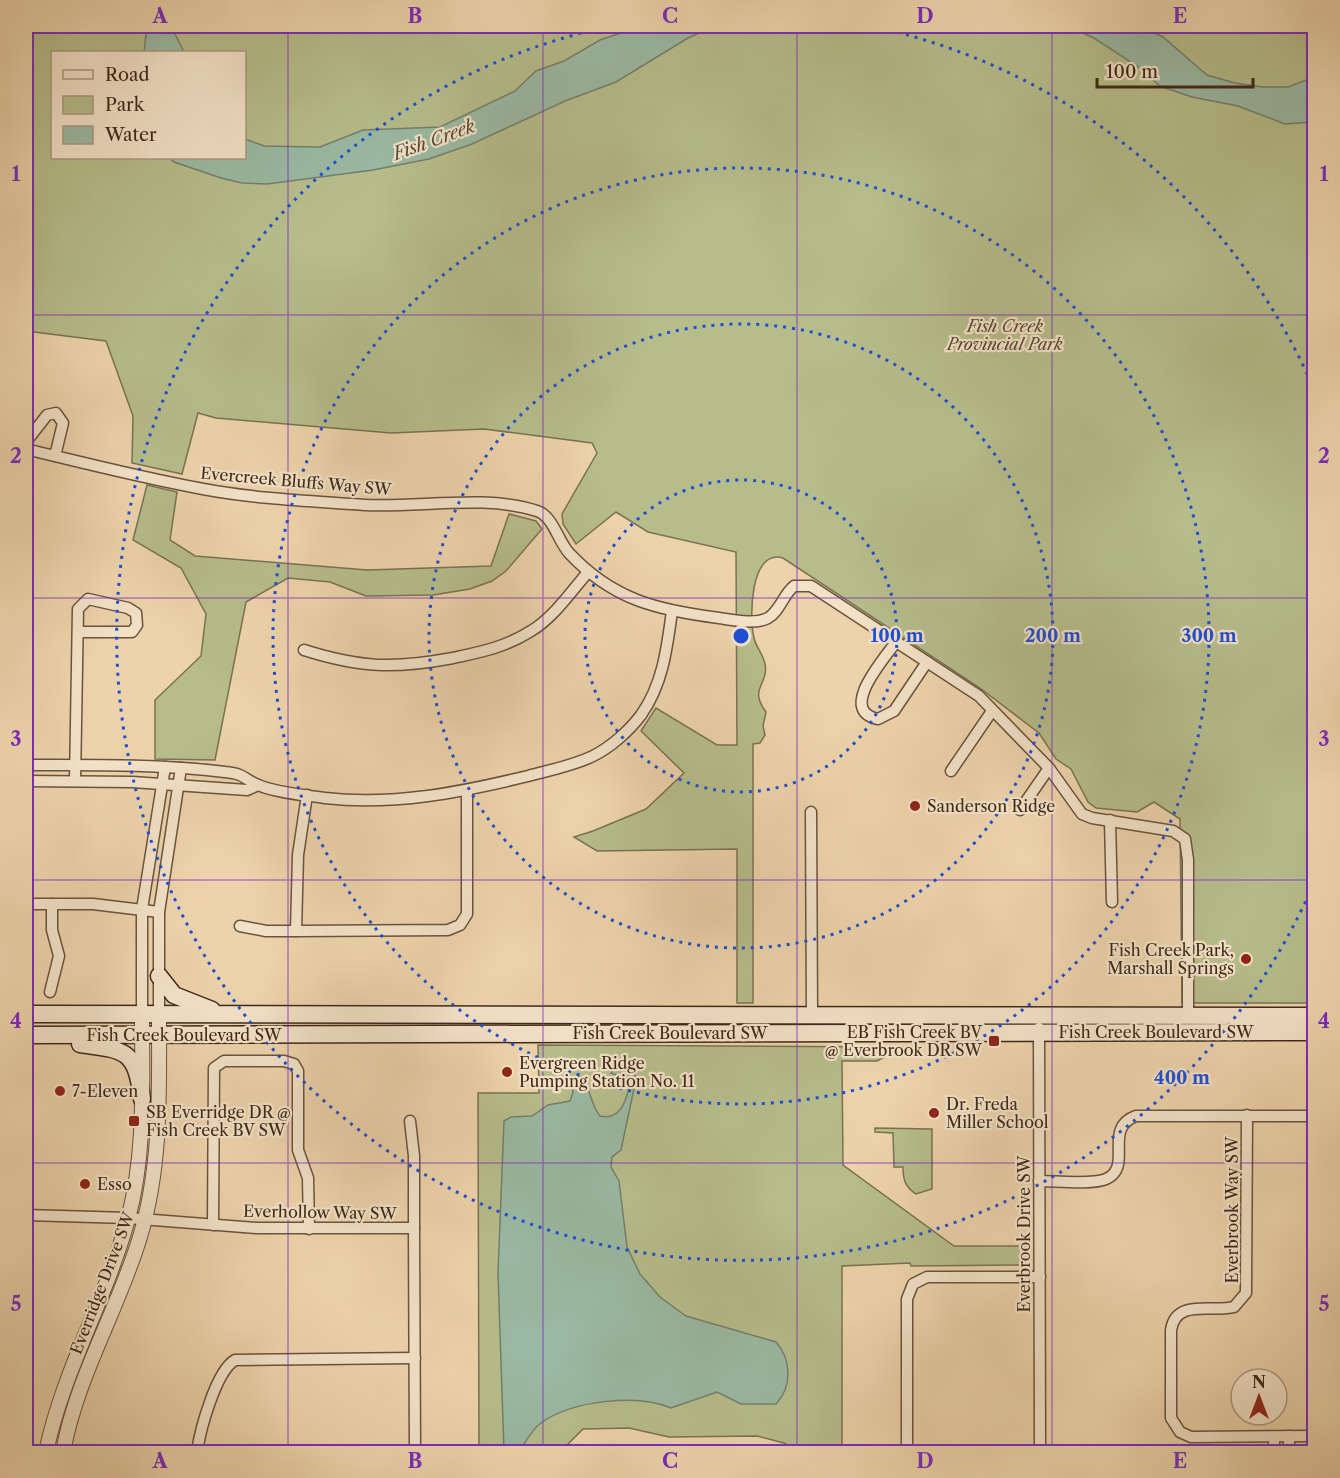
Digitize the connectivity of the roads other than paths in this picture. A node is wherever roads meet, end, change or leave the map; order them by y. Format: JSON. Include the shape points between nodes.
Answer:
{"nodes":[{"id":1,"x":26,"y":442,"type":"edge"},
{"id":2,"x":26,"y":449,"type":"edge"},
{"id":3,"x":55,"y":456,"type":"junction"},
{"id":4,"x":588,"y":572,"type":"junction"},
{"id":5,"x":672,"y":611,"type":"junction"},
{"id":6,"x":78,"y":632,"type":"junction"},
{"id":7,"x":896,"y":642,"type":"junction"},
{"id":8,"x":304,"y":650,"type":"dead end"},
{"id":9,"x":927,"y":662,"type":"junction"},
{"id":10,"x":992,"y":711,"type":"junction"},
{"id":11,"x":26,"y":765,"type":"edge"},
{"id":12,"x":75,"y":765,"type":"junction"},
{"id":13,"x":165,"y":767,"type":"junction"},
{"id":14,"x":181,"y":768,"type":"junction"},
{"id":15,"x":1049,"y":768,"type":"junction"},
{"id":16,"x":951,"y":771,"type":"dead end"},
{"id":17,"x":26,"y":781,"type":"edge"},
{"id":18,"x":75,"y":781,"type":"junction"},
{"id":19,"x":162,"y":783,"type":"junction"},
{"id":20,"x":178,"y":785,"type":"junction"},
{"id":21,"x":258,"y":785,"type":"junction"},
{"id":22,"x":468,"y":790,"type":"junction"},
{"id":23,"x":307,"y":795,"type":"junction"},
{"id":24,"x":1020,"y":810,"type":"dead end"},
{"id":25,"x":811,"y":812,"type":"dead end"},
{"id":26,"x":1110,"y":820,"type":"junction"},
{"id":27,"x":1112,"y":902,"type":"dead end"},
{"id":28,"x":26,"y":904,"type":"edge"},
{"id":29,"x":52,"y":904,"type":"junction"},
{"id":30,"x":142,"y":909,"type":"junction"},
{"id":31,"x":159,"y":912,"type":"junction"},
{"id":32,"x":240,"y":926,"type":"dead end"},
{"id":33,"x":296,"y":931,"type":"junction"},
{"id":34,"x":159,"y":976,"type":"junction"},
{"id":35,"x":50,"y":992,"type":"dead end"},
{"id":36,"x":26,"y":1014,"type":"edge"},
{"id":37,"x":150,"y":1014,"type":"junction"},
{"id":38,"x":221,"y":1014,"type":"junction"},
{"id":39,"x":812,"y":1016,"type":"junction"},
{"id":40,"x":1188,"y":1016,"type":"junction"},
{"id":41,"x":1314,"y":1016,"type":"edge"},
{"id":42,"x":1039,"y":1024,"type":"junction"},
{"id":43,"x":601,"y":1025,"type":"junction"},
{"id":44,"x":1314,"y":1032,"type":"edge"},
{"id":45,"x":26,"y":1036,"type":"edge"},
{"id":46,"x":150,"y":1036,"type":"junction"},
{"id":47,"x":142,"y":1099,"type":"junction"},
{"id":48,"x":1247,"y":1115,"type":"junction"},
{"id":49,"x":1314,"y":1116,"type":"edge"},
{"id":50,"x":410,"y":1121,"type":"dead end"},
{"id":51,"x":1039,"y":1181,"type":"junction"},
{"id":52,"x":26,"y":1215,"type":"edge"},
{"id":53,"x":128,"y":1218,"type":"junction"},
{"id":54,"x":145,"y":1220,"type":"junction"},
{"id":55,"x":213,"y":1225,"type":"junction"},
{"id":56,"x":414,"y":1228,"type":"junction"},
{"id":57,"x":309,"y":1229,"type":"junction"},
{"id":58,"x":1040,"y":1277,"type":"junction"},
{"id":59,"x":78,"y":1347,"type":"junction"},
{"id":60,"x":93,"y":1353,"type":"junction"},
{"id":61,"x":415,"y":1358,"type":"junction"},
{"id":62,"x":1289,"y":1436,"type":"junction"},
{"id":63,"x":1314,"y":1436,"type":"edge"},
{"id":64,"x":1274,"y":1437,"type":"junction"},
{"id":65,"x":46,"y":1452,"type":"edge"},
{"id":66,"x":63,"y":1452,"type":"edge"},
{"id":67,"x":197,"y":1452,"type":"edge"},
{"id":68,"x":415,"y":1452,"type":"edge"},
{"id":69,"x":907,"y":1452,"type":"edge"},
{"id":70,"x":1040,"y":1452,"type":"edge"},
{"id":71,"x":1274,"y":1452,"type":"edge"},
{"id":72,"x":1289,"y":1452,"type":"edge"}],
"edges":[{"from":1,"to":3,"type":"street","via":[[46,415],[56,413],[63,423]]},
{"from":2,"to":3,"type":"street","name":"Evercreek Bluffs Way SW"},
{"from":3,"to":4,"type":"street","name":"Evercreek Bluffs Way SW","via":[[195,488],[247,495],[367,505],[472,502],[534,510],[547,518],[567,551]]},
{"from":4,"to":5,"type":"street","name":"Evercreek Bluffs Way SW","via":[[633,600]]},
{"from":4,"to":8,"type":"street","via":[[532,631],[492,650],[393,667],[339,661]]},
{"from":5,"to":7,"type":"street","name":"Evercreek Bluffs Way SW","via":[[743,621],[765,619],[790,589],[807,585]]},
{"from":5,"to":22,"type":"street","via":[[659,681],[641,716],[623,734],[592,756],[566,766]]},
{"from":6,"to":6,"type":"street","via":[[132,632],[137,625],[136,613],[88,599],[78,609]]},
{"from":6,"to":12,"type":"street"},
{"from":7,"to":9,"type":"street"},
{"from":7,"to":9,"type":"street","via":[[862,693],[860,703],[867,714],[878,719],[894,711]]},
{"from":9,"to":10,"type":"street","via":[[979,696]]},
{"from":10,"to":15,"type":"street"},
{"from":10,"to":16,"type":"street"},
{"from":11,"to":12,"type":"street"},
{"from":12,"to":13,"type":"street"},
{"from":12,"to":18,"type":"street"},
{"from":13,"to":14,"type":"street"},
{"from":13,"to":19,"type":"street"},
{"from":14,"to":20,"type":"street"},
{"from":14,"to":21,"type":"street","via":[[245,775]]},
{"from":15,"to":24,"type":"street"},
{"from":15,"to":26,"type":"street","via":[[1082,814]]},
{"from":17,"to":18,"type":"street"},
{"from":18,"to":19,"type":"street"},
{"from":19,"to":20,"type":"street"},
{"from":19,"to":30,"type":"street"},
{"from":20,"to":21,"type":"street","via":[[247,790]]},
{"from":20,"to":31,"type":"street"},
{"from":21,"to":23,"type":"street"},
{"from":22,"to":23,"type":"street","via":[[389,799]]},
{"from":22,"to":33,"type":"street","via":[[468,909],[460,925],[448,930]]},
{"from":23,"to":33,"type":"street","via":[[298,855]]},
{"from":25,"to":39,"type":"street"},
{"from":26,"to":27,"type":"street"},
{"from":26,"to":40,"type":"street","via":[[1173,831],[1185,839]]},
{"from":28,"to":29,"type":"street"},
{"from":29,"to":30,"type":"street"},
{"from":29,"to":35,"type":"street","via":[[52,930],[59,956]]},
{"from":30,"to":31,"type":"street"},
{"from":30,"to":37,"type":"street"},
{"from":31,"to":34,"type":"street"},
{"from":32,"to":33,"type":"street"},
{"from":34,"to":37,"type":"street"},
{"from":34,"to":38,"type":"main road","via":[[174,995]]},
{"from":36,"to":37,"type":"main road","name":"Fish Creek Boulevard SW"},
{"from":37,"to":38,"type":"main road","name":"Fish Creek Boulevard SW"},
{"from":37,"to":46,"type":"street","name":"Everridge Drive SW"},
{"from":38,"to":43,"type":"main road","name":"Fish Creek Boulevard SW"},
{"from":39,"to":42,"type":"main road","name":"Fish Creek Boulevard SW"},
{"from":39,"to":43,"type":"main road","name":"Fish Creek Boulevard SW"},
{"from":40,"to":41,"type":"main road","name":"Fish Creek Boulevard SW"},
{"from":40,"to":42,"type":"main road","name":"Fish Creek Boulevard SW"},
{"from":42,"to":43,"type":"main road","name":"Fish Creek Boulevard SW"},
{"from":42,"to":44,"type":"main road","name":"Fish Creek Boulevard SW"},
{"from":42,"to":51,"type":"street","name":"Everbrook Drive SW"},
{"from":43,"to":46,"type":"main road","name":"Fish Creek Boulevard SW"},
{"from":45,"to":46,"type":"main road","name":"Fish Creek Boulevard SW"},
{"from":45,"to":47,"type":"main road","via":[[116,1049],[135,1064]]},
{"from":46,"to":47,"type":"street","name":"Everridge Drive SW"},
{"from":46,"to":54,"type":"street","name":"Everridge Drive SW","via":[[158,1133]]},
{"from":47,"to":53,"type":"street","name":"Everridge Drive SW","via":[[139,1169]]},
{"from":48,"to":49,"type":"street","name":"Everbrook Way SW"},
{"from":48,"to":51,"type":"street","name":"Everbrook Way SW","via":[[1136,1116],[1120,1129],[1118,1161],[1110,1177],[1099,1181]]},
{"from":48,"to":64,"type":"street","name":"Everbrook Way SW","via":[[1246,1293],[1234,1307],[1191,1308],[1174,1319],[1171,1418],[1185,1436]]},
{"from":50,"to":56,"type":"street"},
{"from":51,"to":58,"type":"street","name":"Everbrook Drive SW"},
{"from":52,"to":53,"type":"street","name":"Everhollow Way SW"},
{"from":53,"to":54,"type":"street","name":"Everhollow Way SW"},
{"from":53,"to":59,"type":"street","name":"Everridge Drive SW"},
{"from":54,"to":55,"type":"street","name":"Everhollow Way SW"},
{"from":54,"to":60,"type":"street","name":"Everridge Drive SW"},
{"from":55,"to":57,"type":"street","name":"Everhollow Way SW"},
{"from":55,"to":57,"type":"street","via":[[214,1068],[224,1061],[284,1060],[294,1064],[298,1071],[298,1150],[308,1178]]},
{"from":56,"to":57,"type":"street","name":"Everhollow Way SW"},
{"from":56,"to":61,"type":"street","name":"Everhollow Way SW"},
{"from":58,"to":69,"type":"street","via":[[927,1277],[911,1286],[907,1299]]},
{"from":58,"to":70,"type":"street","name":"Everbrook Drive SW"},
{"from":59,"to":60,"type":"street"},
{"from":59,"to":65,"type":"street","name":"Everridge Drive SW","via":[[62,1389]]},
{"from":60,"to":66,"type":"street","name":"Everridge Drive SW"},
{"from":61,"to":67,"type":"street","via":[[235,1360],[224,1371]]},
{"from":61,"to":68,"type":"street","name":"Everhollow Way SW"},
{"from":62,"to":63,"type":"street","name":"Everbrook Way SW"},
{"from":62,"to":64,"type":"street","name":"Everbrook Way SW"},
{"from":62,"to":72,"type":"street"},
{"from":64,"to":71,"type":"street"}]}
